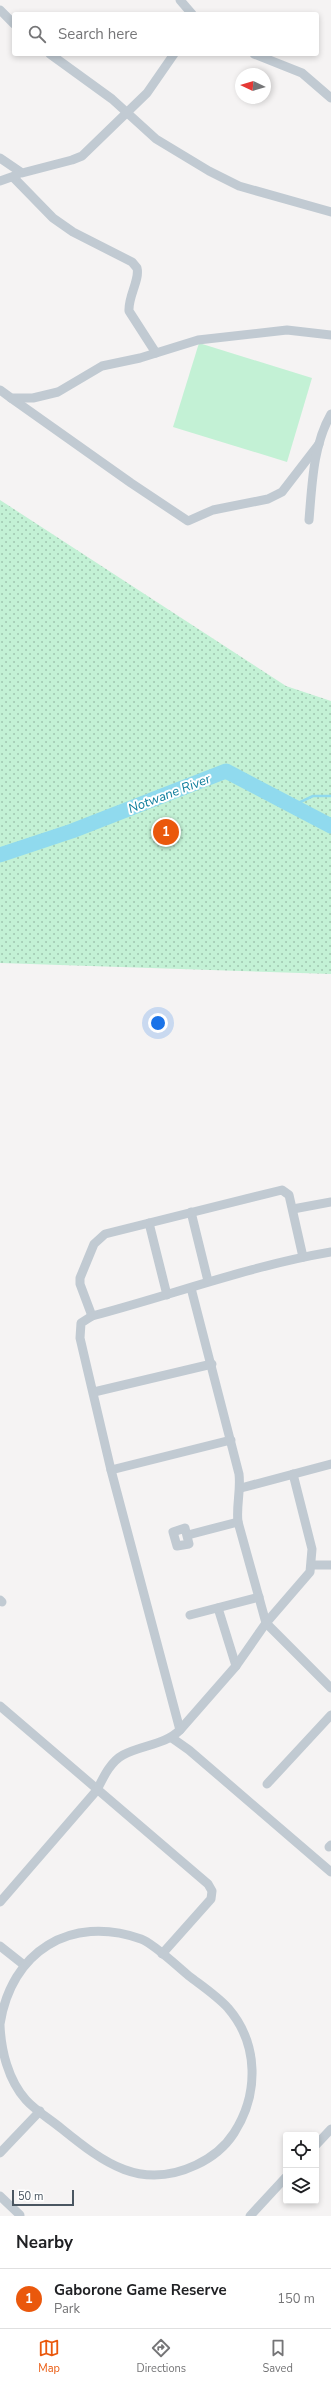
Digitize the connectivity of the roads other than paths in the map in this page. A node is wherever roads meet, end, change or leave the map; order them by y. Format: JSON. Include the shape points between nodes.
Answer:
{"nodes":[{"id":1,"x":180,"y":0,"type":"edge"},
{"id":2,"x":0,"y":10,"type":"edge"},
{"id":3,"x":190,"y":12,"type":"edge"},
{"id":4,"x":12,"y":22,"type":"edge"},
{"id":5,"x":53,"y":56,"type":"edge"},
{"id":6,"x":173,"y":56,"type":"edge"},
{"id":7,"x":259,"y":56,"type":"edge"},
{"id":8,"x":331,"y":98,"type":"edge"},
{"id":9,"x":126,"y":111,"type":"junction"},
{"id":10,"x":0,"y":158,"type":"edge"},
{"id":11,"x":22,"y":173,"type":"junction"},
{"id":12,"x":13,"y":176,"type":"junction"},
{"id":13,"x":0,"y":181,"type":"edge"},
{"id":14,"x":331,"y":212,"type":"edge"},
{"id":15,"x":331,"y":335,"type":"edge"},
{"id":16,"x":156,"y":353,"type":"junction"},
{"id":17,"x":0,"y":390,"type":"edge"},
{"id":18,"x":11,"y":398,"type":"junction"},
{"id":19,"x":331,"y":414,"type":"edge"},
{"id":20,"x":319,"y":444,"type":"junction"},
{"id":21,"x":309,"y":520,"type":"dead end"},
{"id":22,"x":331,"y":1202,"type":"edge"},
{"id":23,"x":293,"y":1209,"type":"junction"},
{"id":24,"x":191,"y":1212,"type":"junction"},
{"id":25,"x":149,"y":1223,"type":"junction"},
{"id":26,"x":331,"y":1252,"type":"edge"},
{"id":27,"x":303,"y":1257,"type":"junction"},
{"id":28,"x":208,"y":1281,"type":"junction"},
{"id":29,"x":191,"y":1288,"type":"junction"},
{"id":30,"x":167,"y":1296,"type":"junction"},
{"id":31,"x":92,"y":1316,"type":"junction"},
{"id":32,"x":212,"y":1364,"type":"junction"},
{"id":33,"x":94,"y":1392,"type":"junction"},
{"id":34,"x":231,"y":1440,"type":"junction"},
{"id":35,"x":331,"y":1464,"type":"edge"},
{"id":36,"x":111,"y":1470,"type":"junction"},
{"id":37,"x":293,"y":1474,"type":"junction"},
{"id":38,"x":241,"y":1488,"type":"junction"},
{"id":39,"x":238,"y":1522,"type":"junction"},
{"id":40,"x":188,"y":1535,"type":"dead end"},
{"id":41,"x":312,"y":1565,"type":"junction"},
{"id":42,"x":331,"y":1565,"type":"edge"},
{"id":43,"x":259,"y":1597,"type":"junction"},
{"id":44,"x":218,"y":1608,"type":"junction"},
{"id":45,"x":190,"y":1615,"type":"dead end"},
{"id":46,"x":266,"y":1623,"type":"junction"},
{"id":47,"x":236,"y":1666,"type":"junction"},
{"id":48,"x":331,"y":1688,"type":"edge"},
{"id":49,"x":0,"y":1706,"type":"edge"},
{"id":50,"x":331,"y":1715,"type":"edge"},
{"id":51,"x":180,"y":1730,"type":"junction"},
{"id":52,"x":172,"y":1738,"type":"junction"},
{"id":53,"x":267,"y":1784,"type":"dead end"},
{"id":54,"x":97,"y":1790,"type":"junction"},
{"id":55,"x":331,"y":1872,"type":"edge"},
{"id":56,"x":0,"y":1902,"type":"edge"},
{"id":57,"x":0,"y":1946,"type":"edge"},
{"id":58,"x":162,"y":1954,"type":"junction"},
{"id":59,"x":24,"y":1965,"type":"junction"},
{"id":60,"x":0,"y":2024,"type":"edge"},
{"id":61,"x":40,"y":2112,"type":"junction"},
{"id":62,"x":331,"y":2129,"type":"edge"},
{"id":63,"x":319,"y":2142,"type":"edge"},
{"id":64,"x":0,"y":2153,"type":"edge"},
{"id":65,"x":283,"y":2180,"type":"edge"},
{"id":66,"x":0,"y":2196,"type":"edge"},
{"id":67,"x":20,"y":2215,"type":"dead end"},
{"id":68,"x":250,"y":2216,"type":"edge"}],
"edges":[{"from":1,"to":3,"type":"street"},
{"from":2,"to":4,"type":"street"},
{"from":5,"to":9,"type":"street"},
{"from":6,"to":9,"type":"street","via":[[147,93]]},
{"from":7,"to":8,"type":"street","via":[[302,73]]},
{"from":9,"to":11,"type":"street","via":[[82,156]]},
{"from":9,"to":14,"type":"street","via":[[156,139],[239,186]]},
{"from":10,"to":11,"type":"street"},
{"from":11,"to":12,"type":"street"},
{"from":12,"to":13,"type":"street"},
{"from":12,"to":16,"type":"street","via":[[53,218],[73,232],[132,262],[137,268],[129,311]]},
{"from":15,"to":16,"type":"street","via":[[288,330],[225,336],[198,340]]},
{"from":16,"to":18,"type":"street","via":[[102,366],[58,392],[33,398]]},
{"from":17,"to":18,"type":"street"},
{"from":18,"to":20,"type":"street","via":[[130,483],[188,520],[213,510],[268,499],[282,492]]},
{"from":19,"to":20,"type":"street"},
{"from":20,"to":21,"type":"street"},
{"from":22,"to":23,"type":"street"},
{"from":23,"to":24,"type":"street","via":[[289,1195],[282,1190]]},
{"from":23,"to":27,"type":"street"},
{"from":24,"to":25,"type":"street"},
{"from":24,"to":28,"type":"street"},
{"from":25,"to":30,"type":"street"},
{"from":25,"to":31,"type":"street","via":[[105,1234],[94,1244],[82,1272],[80,1284]]},
{"from":26,"to":27,"type":"street"},
{"from":27,"to":28,"type":"street"},
{"from":28,"to":29,"type":"street"},
{"from":29,"to":30,"type":"street"},
{"from":29,"to":32,"type":"street"},
{"from":30,"to":31,"type":"street"},
{"from":31,"to":33,"type":"street","via":[[81,1324],[80,1330]]},
{"from":32,"to":33,"type":"street"},
{"from":32,"to":34,"type":"street"},
{"from":33,"to":36,"type":"street"},
{"from":34,"to":36,"type":"street"},
{"from":34,"to":38,"type":"street"},
{"from":35,"to":37,"type":"street"},
{"from":36,"to":51,"type":"street"},
{"from":37,"to":38,"type":"street"},
{"from":37,"to":41,"type":"street","via":[[312,1549]]},
{"from":38,"to":39,"type":"street","via":[[236,1510]]},
{"from":39,"to":40,"type":"street"},
{"from":39,"to":43,"type":"street"},
{"from":41,"to":42,"type":"street"},
{"from":41,"to":46,"type":"street","via":[[310,1572]]},
{"from":43,"to":44,"type":"street"},
{"from":43,"to":46,"type":"street"},
{"from":44,"to":45,"type":"street"},
{"from":44,"to":47,"type":"street"},
{"from":46,"to":47,"type":"street"},
{"from":46,"to":48,"type":"street"},
{"from":47,"to":51,"type":"street"},
{"from":49,"to":54,"type":"street"},
{"from":50,"to":53,"type":"street"},
{"from":51,"to":52,"type":"street"},
{"from":52,"to":54,"type":"street","via":[[122,1756],[108,1770]]},
{"from":52,"to":55,"type":"street"},
{"from":54,"to":56,"type":"street"},
{"from":54,"to":58,"type":"street","via":[[212,1890],[211,1899]]},
{"from":57,"to":59,"type":"street"},
{"from":58,"to":59,"type":"street","via":[[143,1939],[103,1931],[84,1932],[48,1945]]},
{"from":58,"to":61,"type":"street","via":[[228,2008],[247,2042],[252,2074],[250,2100],[233,2135],[220,2150],[204,2161],[167,2174],[148,2175],[110,2165]]},
{"from":59,"to":60,"type":"street","via":[[10,1987],[3,2005]]},
{"from":60,"to":61,"type":"street","via":[[1,2044],[11,2074],[25,2099]]},
{"from":61,"to":64,"type":"street"},
{"from":62,"to":63,"type":"street"},
{"from":65,"to":68,"type":"street"},
{"from":66,"to":67,"type":"street"}]}
